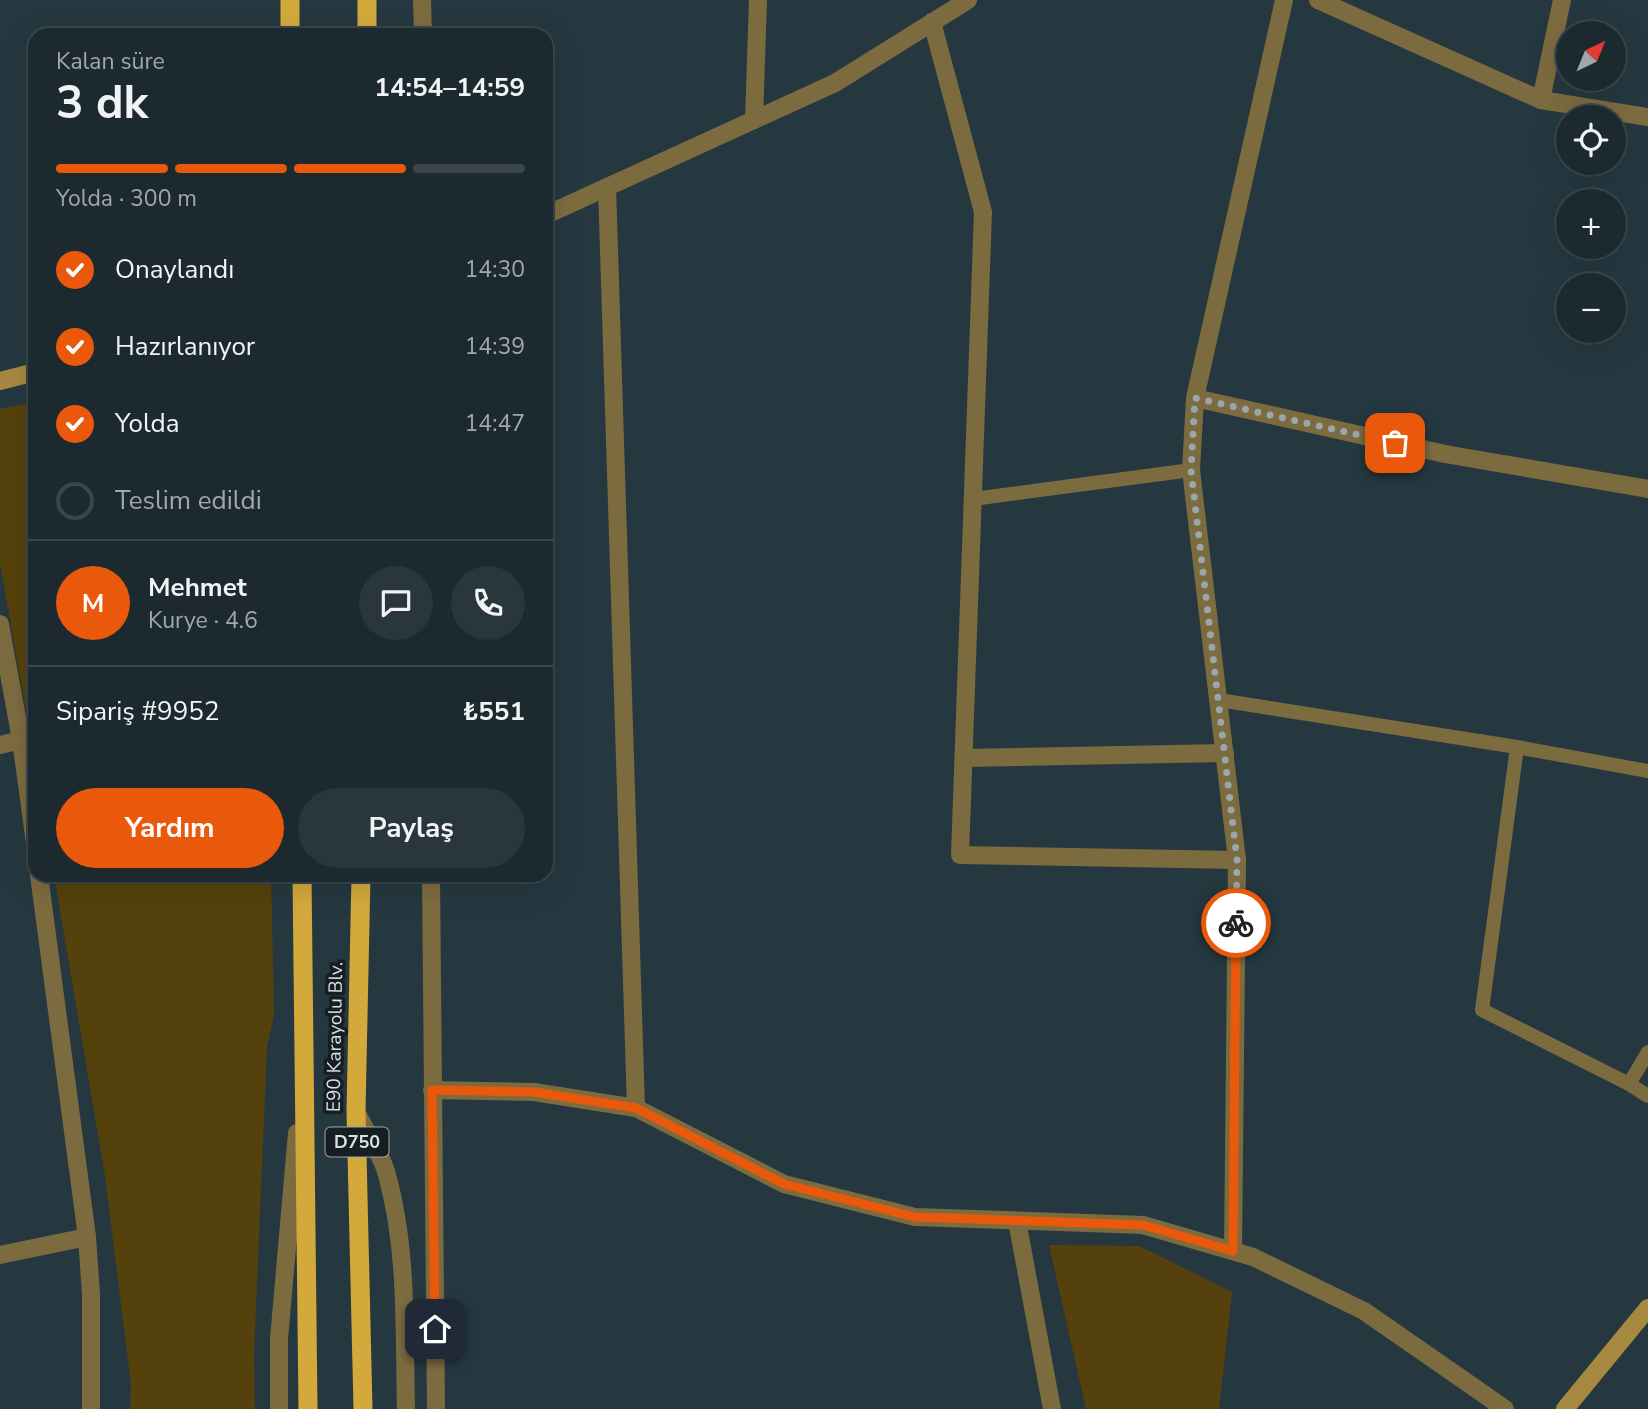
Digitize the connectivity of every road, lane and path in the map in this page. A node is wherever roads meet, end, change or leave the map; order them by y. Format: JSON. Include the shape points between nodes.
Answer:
{"nodes":[{"id":1,"x":290,"y":0,"type":"edge"},
{"id":2,"x":367,"y":0,"type":"edge"},
{"id":3,"x":422,"y":0,"type":"edge"},
{"id":4,"x":758,"y":0,"type":"edge"},
{"id":5,"x":968,"y":0,"type":"edge"},
{"id":6,"x":1284,"y":0,"type":"edge"},
{"id":7,"x":1318,"y":0,"type":"edge"},
{"id":8,"x":1562,"y":0,"type":"edge"},
{"id":9,"x":932,"y":22,"type":"junction"},
{"id":10,"x":290,"y":28,"type":"edge"},
{"id":11,"x":367,"y":28,"type":"edge"},
{"id":12,"x":423,"y":28,"type":"edge"},
{"id":13,"x":1541,"y":100,"type":"junction"},
{"id":14,"x":1648,"y":117,"type":"edge"},
{"id":15,"x":754,"y":120,"type":"junction"},
{"id":16,"x":607,"y":187,"type":"junction"},
{"id":17,"x":553,"y":212,"type":"edge"},
{"id":18,"x":28,"y":374,"type":"edge"},
{"id":19,"x":0,"y":381,"type":"edge"},
{"id":20,"x":1195,"y":398,"type":"junction"},
{"id":21,"x":1191,"y":470,"type":"junction"},
{"id":22,"x":1648,"y":489,"type":"edge"},
{"id":23,"x":973,"y":499,"type":"junction"},
{"id":24,"x":0,"y":624,"type":"edge"},
{"id":25,"x":1219,"y":700,"type":"junction"},
{"id":26,"x":21,"y":740,"type":"junction"},
{"id":27,"x":0,"y":745,"type":"edge"},
{"id":28,"x":1517,"y":747,"type":"junction"},
{"id":29,"x":1225,"y":753,"type":"junction"},
{"id":30,"x":964,"y":758,"type":"junction"},
{"id":31,"x":1648,"y":771,"type":"edge"},
{"id":32,"x":28,"y":792,"type":"edge"},
{"id":33,"x":1237,"y":860,"type":"junction"},
{"id":34,"x":40,"y":882,"type":"edge"},
{"id":35,"x":302,"y":882,"type":"edge"},
{"id":36,"x":361,"y":882,"type":"edge"},
{"id":37,"x":431,"y":882,"type":"edge"},
{"id":38,"x":1648,"y":1052,"type":"edge"},
{"id":39,"x":304,"y":1059,"type":"junction"},
{"id":40,"x":1629,"y":1084,"type":"junction"},
{"id":41,"x":432,"y":1090,"type":"junction"},
{"id":42,"x":1648,"y":1096,"type":"edge"},
{"id":43,"x":636,"y":1108,"type":"junction"},
{"id":44,"x":356,"y":1111,"type":"junction"},
{"id":45,"x":1017,"y":1221,"type":"junction"},
{"id":46,"x":87,"y":1237,"type":"junction"},
{"id":47,"x":1233,"y":1251,"type":"junction"},
{"id":48,"x":0,"y":1255,"type":"edge"},
{"id":49,"x":1648,"y":1308,"type":"edge"},
{"id":50,"x":91,"y":1409,"type":"edge"},
{"id":51,"x":279,"y":1409,"type":"edge"},
{"id":52,"x":309,"y":1409,"type":"edge"},
{"id":53,"x":363,"y":1409,"type":"edge"},
{"id":54,"x":406,"y":1409,"type":"edge"},
{"id":55,"x":436,"y":1409,"type":"edge"},
{"id":56,"x":1052,"y":1409,"type":"edge"},
{"id":57,"x":1505,"y":1409,"type":"edge"},
{"id":58,"x":1564,"y":1409,"type":"edge"}],
"edges":[{"from":1,"to":10,"type":"highway"},
{"from":2,"to":11,"type":"highway"},
{"from":3,"to":12,"type":"street"},
{"from":4,"to":15,"type":"street"},
{"from":5,"to":9,"type":"street"},
{"from":6,"to":20,"type":"street"},
{"from":7,"to":13,"type":"street"},
{"from":8,"to":13,"type":"street"},
{"from":9,"to":15,"type":"street","via":[[835,83]]},
{"from":9,"to":23,"type":"street","via":[[984,212]]},
{"from":13,"to":14,"type":"street"},
{"from":15,"to":16,"type":"street"},
{"from":16,"to":17,"type":"street"},
{"from":16,"to":43,"type":"street"},
{"from":18,"to":19,"type":"main road"},
{"from":20,"to":21,"type":"street"},
{"from":20,"to":22,"type":"street","via":[[1445,454]]},
{"from":21,"to":23,"type":"lane"},
{"from":21,"to":25,"type":"street"},
{"from":23,"to":30,"type":"street"},
{"from":24,"to":26,"type":"street"},
{"from":25,"to":28,"type":"lane"},
{"from":25,"to":29,"type":"street"},
{"from":26,"to":27,"type":"street"},
{"from":26,"to":32,"type":"street"},
{"from":28,"to":31,"type":"lane"},
{"from":28,"to":40,"type":"lane","via":[[1482,1010]]},
{"from":29,"to":30,"type":"street"},
{"from":29,"to":33,"type":"street"},
{"from":30,"to":33,"type":"street","via":[[960,855]]},
{"from":33,"to":47,"type":"street"},
{"from":34,"to":46,"type":"street"},
{"from":35,"to":39,"type":"highway","name":"E90 Karayolu Blv.","number":"D750"},
{"from":36,"to":44,"type":"highway","name":"E90 Karayolu Blv.","number":"D750"},
{"from":37,"to":41,"type":"street"},
{"from":38,"to":40,"type":"lane"},
{"from":39,"to":51,"type":"street","via":[[279,1339]]},
{"from":39,"to":52,"type":"highway","name":"E90 Karayolu Blv.","number":"D750"},
{"from":40,"to":42,"type":"lane"},
{"from":41,"to":43,"type":"street","via":[[534,1092]]},
{"from":41,"to":55,"type":"street"},
{"from":43,"to":45,"type":"street","via":[[784,1184],[915,1217]]},
{"from":44,"to":53,"type":"highway","name":"E90 Karayolu Blv.","number":"D750"},
{"from":44,"to":54,"type":"street","via":[[387,1173],[397,1228]]},
{"from":45,"to":47,"type":"street","via":[[1143,1225]]},
{"from":45,"to":56,"type":"street"},
{"from":46,"to":48,"type":"street"},
{"from":46,"to":50,"type":"street"},
{"from":47,"to":57,"type":"street","via":[[1253,1256],[1364,1311]]},
{"from":49,"to":58,"type":"main road"}]}
